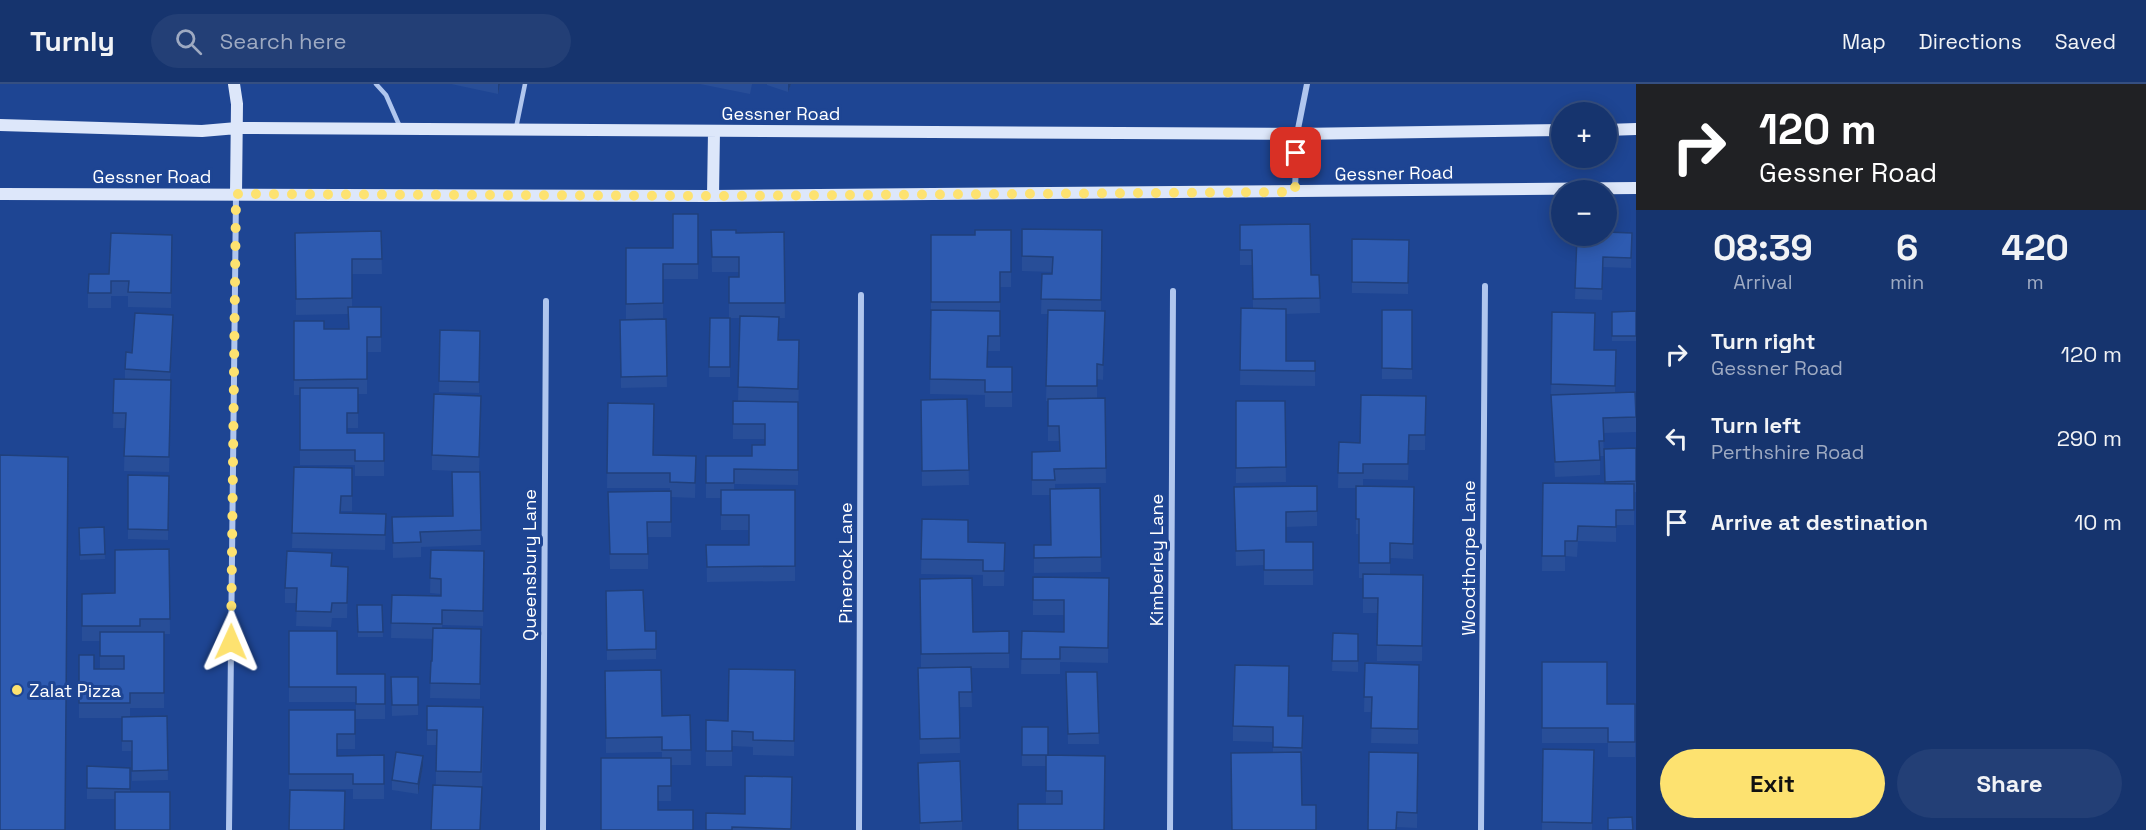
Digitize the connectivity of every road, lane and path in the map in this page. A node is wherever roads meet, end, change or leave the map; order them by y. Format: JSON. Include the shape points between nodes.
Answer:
{"nodes":[{"id":1,"x":234,"y":84,"type":"edge"},
{"id":2,"x":376,"y":84,"type":"edge"},
{"id":3,"x":525,"y":84,"type":"edge"},
{"id":4,"x":1307,"y":84,"type":"edge"},
{"id":5,"x":0,"y":125,"type":"edge"},
{"id":6,"x":237,"y":128,"type":"junction"},
{"id":7,"x":401,"y":129,"type":"junction"},
{"id":8,"x":1617,"y":129,"type":"edge"},
{"id":9,"x":1636,"y":129,"type":"edge"},
{"id":10,"x":516,"y":130,"type":"junction"},
{"id":11,"x":1551,"y":130,"type":"edge"},
{"id":12,"x":714,"y":131,"type":"junction"},
{"id":13,"x":1297,"y":134,"type":"junction"},
{"id":14,"x":1636,"y":188,"type":"edge"},
{"id":15,"x":1295,"y":192,"type":"junction"},
{"id":16,"x":0,"y":194,"type":"edge"},
{"id":17,"x":236,"y":194,"type":"junction"},
{"id":18,"x":712,"y":196,"type":"junction"},
{"id":19,"x":1485,"y":286,"type":"dead end"},
{"id":20,"x":1173,"y":291,"type":"dead end"},
{"id":21,"x":861,"y":295,"type":"dead end"},
{"id":22,"x":546,"y":301,"type":"dead end"},
{"id":23,"x":229,"y":830,"type":"edge"},
{"id":24,"x":543,"y":830,"type":"edge"},
{"id":25,"x":859,"y":830,"type":"edge"},
{"id":26,"x":1170,"y":830,"type":"edge"},
{"id":27,"x":1481,"y":830,"type":"edge"}],
"edges":[{"from":1,"to":6,"type":"main road"},
{"from":2,"to":7,"type":"lane","via":[[386,94]]},
{"from":3,"to":10,"type":"lane"},
{"from":4,"to":13,"type":"street"},
{"from":5,"to":6,"type":"main road","name":"Gessner Road","via":[[202,131]]},
{"from":6,"to":7,"type":"main road","name":"Gessner Road"},
{"from":6,"to":17,"type":"main road"},
{"from":7,"to":10,"type":"main road","name":"Gessner Road"},
{"from":8,"to":9,"type":"main road"},
{"from":10,"to":12,"type":"main road","name":"Gessner Road"},
{"from":11,"to":13,"type":"main road","name":"Gessner Road"},
{"from":12,"to":13,"type":"main road","name":"Gessner Road"},
{"from":12,"to":18,"type":"main road"},
{"from":13,"to":15,"type":"street"},
{"from":14,"to":15,"type":"main road","name":"Gessner Road"},
{"from":15,"to":18,"type":"main road","name":"Gessner Road"},
{"from":16,"to":17,"type":"main road","name":"Gessner Road"},
{"from":17,"to":18,"type":"main road","name":"Gessner Road"},
{"from":17,"to":23,"type":"street"},
{"from":19,"to":27,"type":"street","name":"Woodthorpe Lane"},
{"from":20,"to":26,"type":"street","name":"Kimberley Lane"},
{"from":21,"to":25,"type":"street","name":"Pinerock Lane"},
{"from":22,"to":24,"type":"street","name":"Queensbury Lane"}]}
